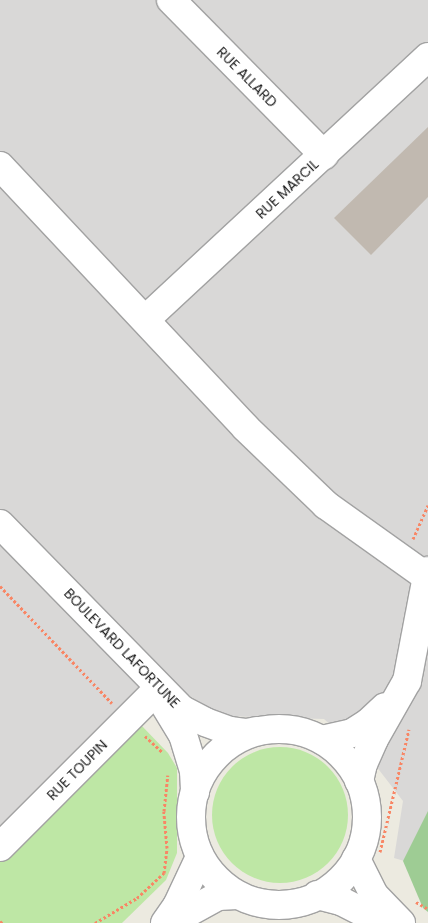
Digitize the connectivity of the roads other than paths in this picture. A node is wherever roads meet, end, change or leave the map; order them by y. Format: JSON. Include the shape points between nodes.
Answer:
{"nodes":[{"id":1,"x":171,"y":0,"type":"edge"},
{"id":2,"x":428,"y":57,"type":"edge"},
{"id":3,"x":324,"y":155,"type":"junction"},
{"id":4,"x":0,"y":166,"type":"edge"},
{"id":5,"x":146,"y":319,"type":"junction"},
{"id":6,"x":0,"y":524,"type":"edge"},
{"id":7,"x":0,"y":534,"type":"edge"},
{"id":8,"x":427,"y":574,"type":"edge"},
{"id":9,"x":407,"y":681,"type":"junction"},
{"id":10,"x":155,"y":692,"type":"junction"},
{"id":11,"x":266,"y":730,"type":"junction"},
{"id":12,"x":322,"y":740,"type":"junction"},
{"id":13,"x":359,"y":781,"type":"junction"},
{"id":14,"x":195,"y":792,"type":"junction"},
{"id":15,"x":0,"y":847,"type":"edge"},
{"id":16,"x":200,"y":857,"type":"junction"},
{"id":17,"x":368,"y":857,"type":"junction"},
{"id":18,"x":237,"y":896,"type":"junction"},
{"id":19,"x":317,"y":896,"type":"junction"},
{"id":20,"x":165,"y":923,"type":"edge"},
{"id":21,"x":169,"y":923,"type":"edge"},
{"id":22,"x":384,"y":923,"type":"edge"},
{"id":23,"x":401,"y":923,"type":"edge"}],
"edges":[{"from":1,"to":3,"type":"street","name":"RUE ALLARD"},
{"from":2,"to":3,"type":"street","name":"RUE MARCIL"},
{"from":3,"to":5,"type":"street","name":"RUE MARCIL"},
{"from":4,"to":5,"type":"street"},
{"from":5,"to":8,"type":"street","via":[[246,428],[326,505]]},
{"from":6,"to":11,"type":"street","name":"BOULEVARD LAFORTUNE","via":[[181,709],[230,731]]},
{"from":7,"to":10,"type":"street","name":"BOULEVARD LAFORTUNE"},
{"from":8,"to":9,"type":"street"},
{"from":9,"to":12,"type":"street","via":[[368,723],[352,733]]},
{"from":9,"to":13,"type":"street","via":[[374,739]]},
{"from":10,"to":14,"type":"street","name":"BOULEVARD LAFORTUNE","via":[[184,735],[194,771]]},
{"from":10,"to":15,"type":"street","name":"RUE TOUPIN"},
{"from":11,"to":12,"type":"street","via":[[295,730]]},
{"from":11,"to":14,"type":"street","via":[[242,737],[221,751],[205,769]]},
{"from":12,"to":13,"type":"street","via":[[344,757]]},
{"from":13,"to":17,"type":"street","via":[[366,800],[364,840]]},
{"from":14,"to":16,"type":"street","via":[[190,814],[192,836]]},
{"from":16,"to":18,"type":"street","via":[[215,879]]},
{"from":16,"to":20,"type":"street","via":[[177,906]]},
{"from":17,"to":19,"type":"street"},
{"from":17,"to":23,"type":"street","via":[[374,896]]},
{"from":18,"to":19,"type":"street","via":[[263,905],[291,905]]},
{"from":18,"to":21,"type":"street","via":[[218,896]]},
{"from":19,"to":22,"type":"street","via":[[340,901]]}]}
